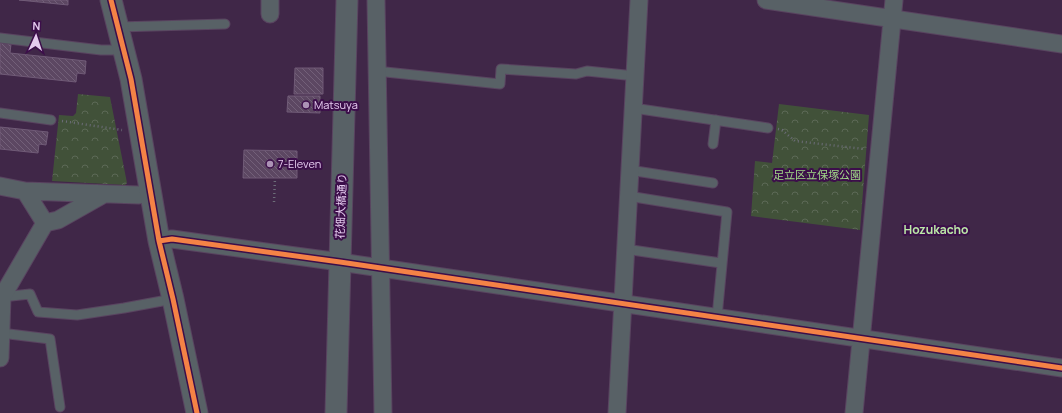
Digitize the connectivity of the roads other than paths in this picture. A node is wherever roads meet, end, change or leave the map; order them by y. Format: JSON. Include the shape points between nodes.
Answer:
{"nodes":[{"id":1,"x":111,"y":0,"type":"edge"},
{"id":2,"x":347,"y":0,"type":"edge"},
{"id":3,"x":376,"y":0,"type":"edge"},
{"id":4,"x":639,"y":0,"type":"edge"},
{"id":5,"x":766,"y":0,"type":"edge"},
{"id":6,"x":894,"y":0,"type":"edge"},
{"id":7,"x":892,"y":18,"type":"junction"},
{"id":8,"x":225,"y":24,"type":"dead end"},
{"id":9,"x":118,"y":27,"type":"junction"},
{"id":10,"x":0,"y":38,"type":"edge"},
{"id":11,"x":1062,"y":44,"type":"edge"},
{"id":12,"x":124,"y":50,"type":"junction"},
{"id":13,"x":376,"y":71,"type":"junction"},
{"id":14,"x":635,"y":76,"type":"junction"},
{"id":15,"x":633,"y":108,"type":"junction"},
{"id":16,"x":0,"y":113,"type":"edge"},
{"id":17,"x":51,"y":120,"type":"road end"},
{"id":18,"x":716,"y":120,"type":"junction"},
{"id":19,"x":768,"y":128,"type":"road end"},
{"id":20,"x":713,"y":144,"type":"dead end"},
{"id":21,"x":629,"y":170,"type":"junction"},
{"id":22,"x":713,"y":183,"type":"dead end"},
{"id":23,"x":0,"y":186,"type":"edge"},
{"id":24,"x":25,"y":192,"type":"junction"},
{"id":25,"x":150,"y":193,"type":"junction"},
{"id":26,"x":104,"y":194,"type":"junction"},
{"id":27,"x":628,"y":196,"type":"junction"},
{"id":28,"x":45,"y":223,"type":"junction"},
{"id":29,"x":159,"y":241,"type":"junction"},
{"id":30,"x":625,"y":249,"type":"junction"},
{"id":31,"x":340,"y":262,"type":"junction"},
{"id":32,"x":721,"y":263,"type":"junction"},
{"id":33,"x":381,"y":269,"type":"junction"},
{"id":34,"x":2,"y":297,"type":"junction"},
{"id":35,"x":173,"y":299,"type":"junction"},
{"id":36,"x":622,"y":304,"type":"junction"},
{"id":37,"x":717,"y":317,"type":"junction"},
{"id":38,"x":1,"y":333,"type":"junction"},
{"id":39,"x":861,"y":339,"type":"junction"},
{"id":40,"x":0,"y":358,"type":"edge"},
{"id":41,"x":1062,"y":368,"type":"edge"},
{"id":42,"x":60,"y":407,"type":"dead end"},
{"id":43,"x":197,"y":413,"type":"edge"},
{"id":44,"x":336,"y":413,"type":"edge"},
{"id":45,"x":383,"y":413,"type":"edge"},
{"id":46,"x":617,"y":413,"type":"edge"},
{"id":47,"x":854,"y":413,"type":"edge"}],
"edges":[{"from":1,"to":9,"type":"street"},
{"from":2,"to":31,"type":"street","name":"花畑大橋通り"},
{"from":3,"to":13,"type":"street"},
{"from":4,"to":14,"type":"street"},
{"from":5,"to":7,"type":"street"},
{"from":6,"to":7,"type":"street"},
{"from":7,"to":11,"type":"street"},
{"from":7,"to":39,"type":"street"},
{"from":8,"to":9,"type":"lane"},
{"from":9,"to":12,"type":"street"},
{"from":10,"to":12,"type":"lane","via":[[101,50]]},
{"from":12,"to":25,"type":"street"},
{"from":13,"to":14,"type":"lane","via":[[500,84],[501,69],[576,74],[587,71]]},
{"from":13,"to":33,"type":"street"},
{"from":14,"to":15,"type":"street"},
{"from":15,"to":18,"type":"lane"},
{"from":15,"to":21,"type":"street"},
{"from":16,"to":17,"type":"lane"},
{"from":18,"to":19,"type":"lane"},
{"from":18,"to":20,"type":"lane"},
{"from":21,"to":22,"type":"lane"},
{"from":21,"to":27,"type":"street"},
{"from":23,"to":24,"type":"street"},
{"from":24,"to":26,"type":"street"},
{"from":24,"to":28,"type":"street"},
{"from":25,"to":26,"type":"street"},
{"from":25,"to":29,"type":"street"},
{"from":26,"to":28,"type":"street","via":[[58,220]]},
{"from":27,"to":30,"type":"street"},
{"from":27,"to":32,"type":"lane","via":[[726,212]]},
{"from":28,"to":34,"type":"street"},
{"from":29,"to":31,"type":"street","via":[[172,239]]},
{"from":29,"to":35,"type":"street"},
{"from":30,"to":32,"type":"lane"},
{"from":30,"to":36,"type":"street"},
{"from":31,"to":33,"type":"street"},
{"from":31,"to":44,"type":"street","name":"花畑大橋通り"},
{"from":32,"to":37,"type":"lane"},
{"from":33,"to":36,"type":"street"},
{"from":33,"to":45,"type":"street"},
{"from":34,"to":35,"type":"lane","via":[[30,294],[38,312],[77,315]]},
{"from":34,"to":38,"type":"street"},
{"from":35,"to":43,"type":"street"},
{"from":36,"to":37,"type":"street"},
{"from":36,"to":46,"type":"street"},
{"from":37,"to":39,"type":"street"},
{"from":38,"to":40,"type":"street"},
{"from":38,"to":42,"type":"lane","via":[[50,339]]},
{"from":39,"to":41,"type":"street"},
{"from":39,"to":47,"type":"street"}]}
